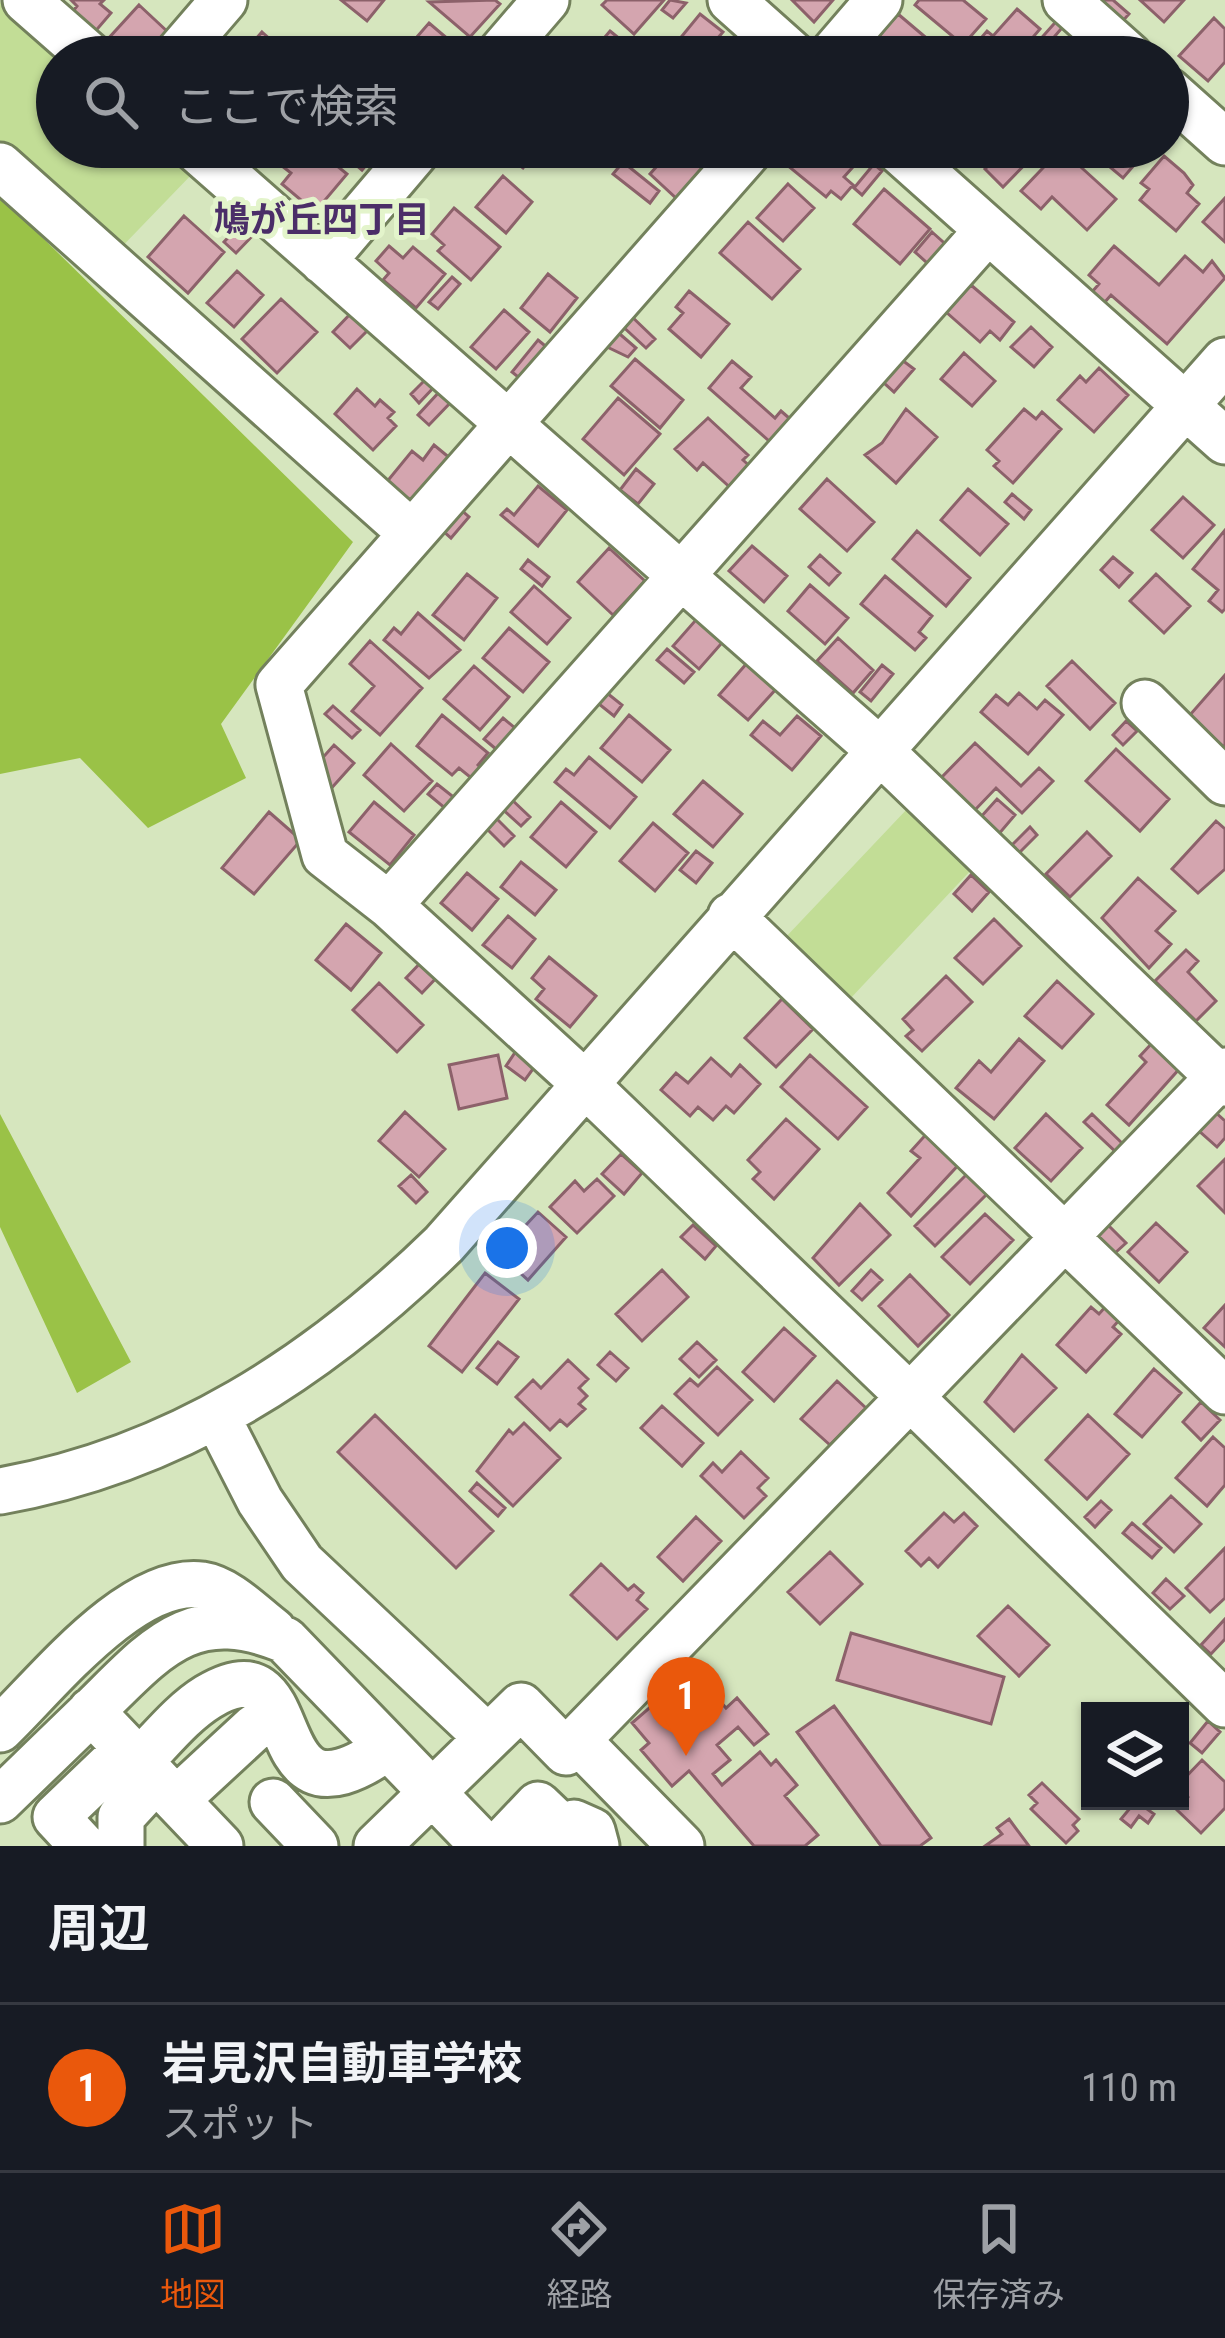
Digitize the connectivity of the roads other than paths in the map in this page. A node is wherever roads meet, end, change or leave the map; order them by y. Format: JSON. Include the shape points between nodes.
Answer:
{"nodes":[{"id":1,"x":26,"y":0,"type":"edge"},
{"id":2,"x":224,"y":0,"type":"edge"},
{"id":3,"x":546,"y":0,"type":"edge"},
{"id":4,"x":731,"y":0,"type":"edge"},
{"id":5,"x":879,"y":0,"type":"edge"},
{"id":6,"x":1066,"y":0,"type":"edge"},
{"id":7,"x":67,"y":36,"type":"edge"},
{"id":8,"x":194,"y":36,"type":"edge"},
{"id":9,"x":515,"y":36,"type":"edge"},
{"id":10,"x":771,"y":36,"type":"edge"},
{"id":11,"x":848,"y":36,"type":"edge"},
{"id":12,"x":1106,"y":36,"type":"edge"},
{"id":13,"x":1189,"y":110,"type":"edge"},
{"id":14,"x":1225,"y":142,"type":"edge"},
{"id":15,"x":0,"y":166,"type":"edge"},
{"id":16,"x":218,"y":168,"type":"edge"},
{"id":17,"x":403,"y":168,"type":"edge"},
{"id":18,"x":734,"y":168,"type":"edge"},
{"id":19,"x":919,"y":168,"type":"edge"},
{"id":20,"x":988,"y":230,"type":"junction"},
{"id":21,"x":323,"y":261,"type":"junction"},
{"id":22,"x":1225,"y":361,"type":"edge"},
{"id":23,"x":1185,"y":401,"type":"junction"},
{"id":24,"x":511,"y":425,"type":"junction"},
{"id":25,"x":1225,"y":441,"type":"edge"},
{"id":26,"x":409,"y":531,"type":"junction"},
{"id":27,"x":680,"y":576,"type":"junction"},
{"id":28,"x":1145,"y":703,"type":"dead end"},
{"id":29,"x":878,"y":749,"type":"junction"},
{"id":30,"x":1225,"y":782,"type":"edge"},
{"id":31,"x":389,"y":905,"type":"junction"},
{"id":32,"x":731,"y":916,"type":"junction"},
{"id":33,"x":1223,"y":1077,"type":"edge"},
{"id":34,"x":584,"y":1083,"type":"junction"},
{"id":35,"x":1066,"y":1237,"type":"junction"},
{"id":36,"x":1225,"y":1391,"type":"edge"},
{"id":37,"x":910,"y":1397,"type":"junction"},
{"id":38,"x":217,"y":1417,"type":"junction"},
{"id":39,"x":0,"y":1491,"type":"edge"},
{"id":40,"x":285,"y":1640,"type":"junction"},
{"id":41,"x":1225,"y":1704,"type":"edge"},
{"id":42,"x":92,"y":1712,"type":"junction"},
{"id":43,"x":594,"y":1724,"type":"junction"},
{"id":44,"x":0,"y":1729,"type":"edge"},
{"id":45,"x":488,"y":1738,"type":"junction"},
{"id":46,"x":388,"y":1747,"type":"junction"},
{"id":47,"x":150,"y":1772,"type":"junction"},
{"id":48,"x":432,"y":1792,"type":"junction"},
{"id":49,"x":271,"y":1798,"type":"edge"},
{"id":50,"x":0,"y":1800,"type":"edge"},
{"id":51,"x":570,"y":1840,"type":"edge"},
{"id":52,"x":83,"y":1846,"type":"edge"},
{"id":53,"x":121,"y":1846,"type":"edge"},
{"id":54,"x":220,"y":1846,"type":"edge"},
{"id":55,"x":377,"y":1846,"type":"edge"},
{"id":56,"x":484,"y":1846,"type":"edge"},
{"id":57,"x":499,"y":1846,"type":"edge"},
{"id":58,"x":681,"y":1846,"type":"edge"}],
"edges":[{"from":1,"to":7,"type":"street"},
{"from":2,"to":8,"type":"street"},
{"from":3,"to":9,"type":"street"},
{"from":4,"to":10,"type":"street"},
{"from":5,"to":11,"type":"street"},
{"from":6,"to":12,"type":"street"},
{"from":13,"to":14,"type":"street"},
{"from":15,"to":26,"type":"street"},
{"from":16,"to":21,"type":"street"},
{"from":17,"to":21,"type":"street"},
{"from":18,"to":24,"type":"street"},
{"from":19,"to":20,"type":"street"},
{"from":20,"to":23,"type":"street"},
{"from":20,"to":27,"type":"street"},
{"from":21,"to":24,"type":"street"},
{"from":22,"to":23,"type":"street"},
{"from":23,"to":25,"type":"street"},
{"from":23,"to":29,"type":"street"},
{"from":24,"to":26,"type":"street"},
{"from":24,"to":27,"type":"street"},
{"from":26,"to":31,"type":"street","via":[[279,685],[325,855]]},
{"from":27,"to":29,"type":"street"},
{"from":27,"to":31,"type":"street"},
{"from":28,"to":30,"type":"street"},
{"from":29,"to":32,"type":"street"},
{"from":29,"to":33,"type":"street"},
{"from":31,"to":34,"type":"street"},
{"from":32,"to":34,"type":"street"},
{"from":32,"to":35,"type":"street"},
{"from":33,"to":35,"type":"street"},
{"from":34,"to":37,"type":"street"},
{"from":34,"to":38,"type":"street","via":[[444,1244],[376,1309],[270,1389]]},
{"from":35,"to":36,"type":"street"},
{"from":35,"to":37,"type":"street"},
{"from":37,"to":41,"type":"street"},
{"from":37,"to":43,"type":"street"},
{"from":38,"to":39,"type":"street","via":[[71,1475]]},
{"from":38,"to":45,"type":"street","via":[[302,1563]]},
{"from":40,"to":42,"type":"street","via":[[215,1624],[187,1631],[161,1643]]},
{"from":40,"to":44,"type":"street","via":[[219,1590],[161,1591],[122,1612]]},
{"from":40,"to":46,"type":"street"},
{"from":42,"to":47,"type":"street"},
{"from":42,"to":50,"type":"street"},
{"from":43,"to":45,"type":"street","via":[[566,1752],[521,1706]]},
{"from":43,"to":58,"type":"street"},
{"from":45,"to":48,"type":"street"},
{"from":46,"to":47,"type":"street","via":[[355,1778],[308,1780],[288,1759],[273,1704],[243,1688],[206,1698]]},
{"from":46,"to":48,"type":"street"},
{"from":47,"to":49,"type":"street"},
{"from":47,"to":52,"type":"street","via":[[56,1816]]},
{"from":47,"to":53,"type":"street","via":[[121,1817]]},
{"from":47,"to":54,"type":"street"},
{"from":48,"to":55,"type":"street"},
{"from":48,"to":56,"type":"street"},
{"from":51,"to":57,"type":"street","via":[[538,1805]]}]}
